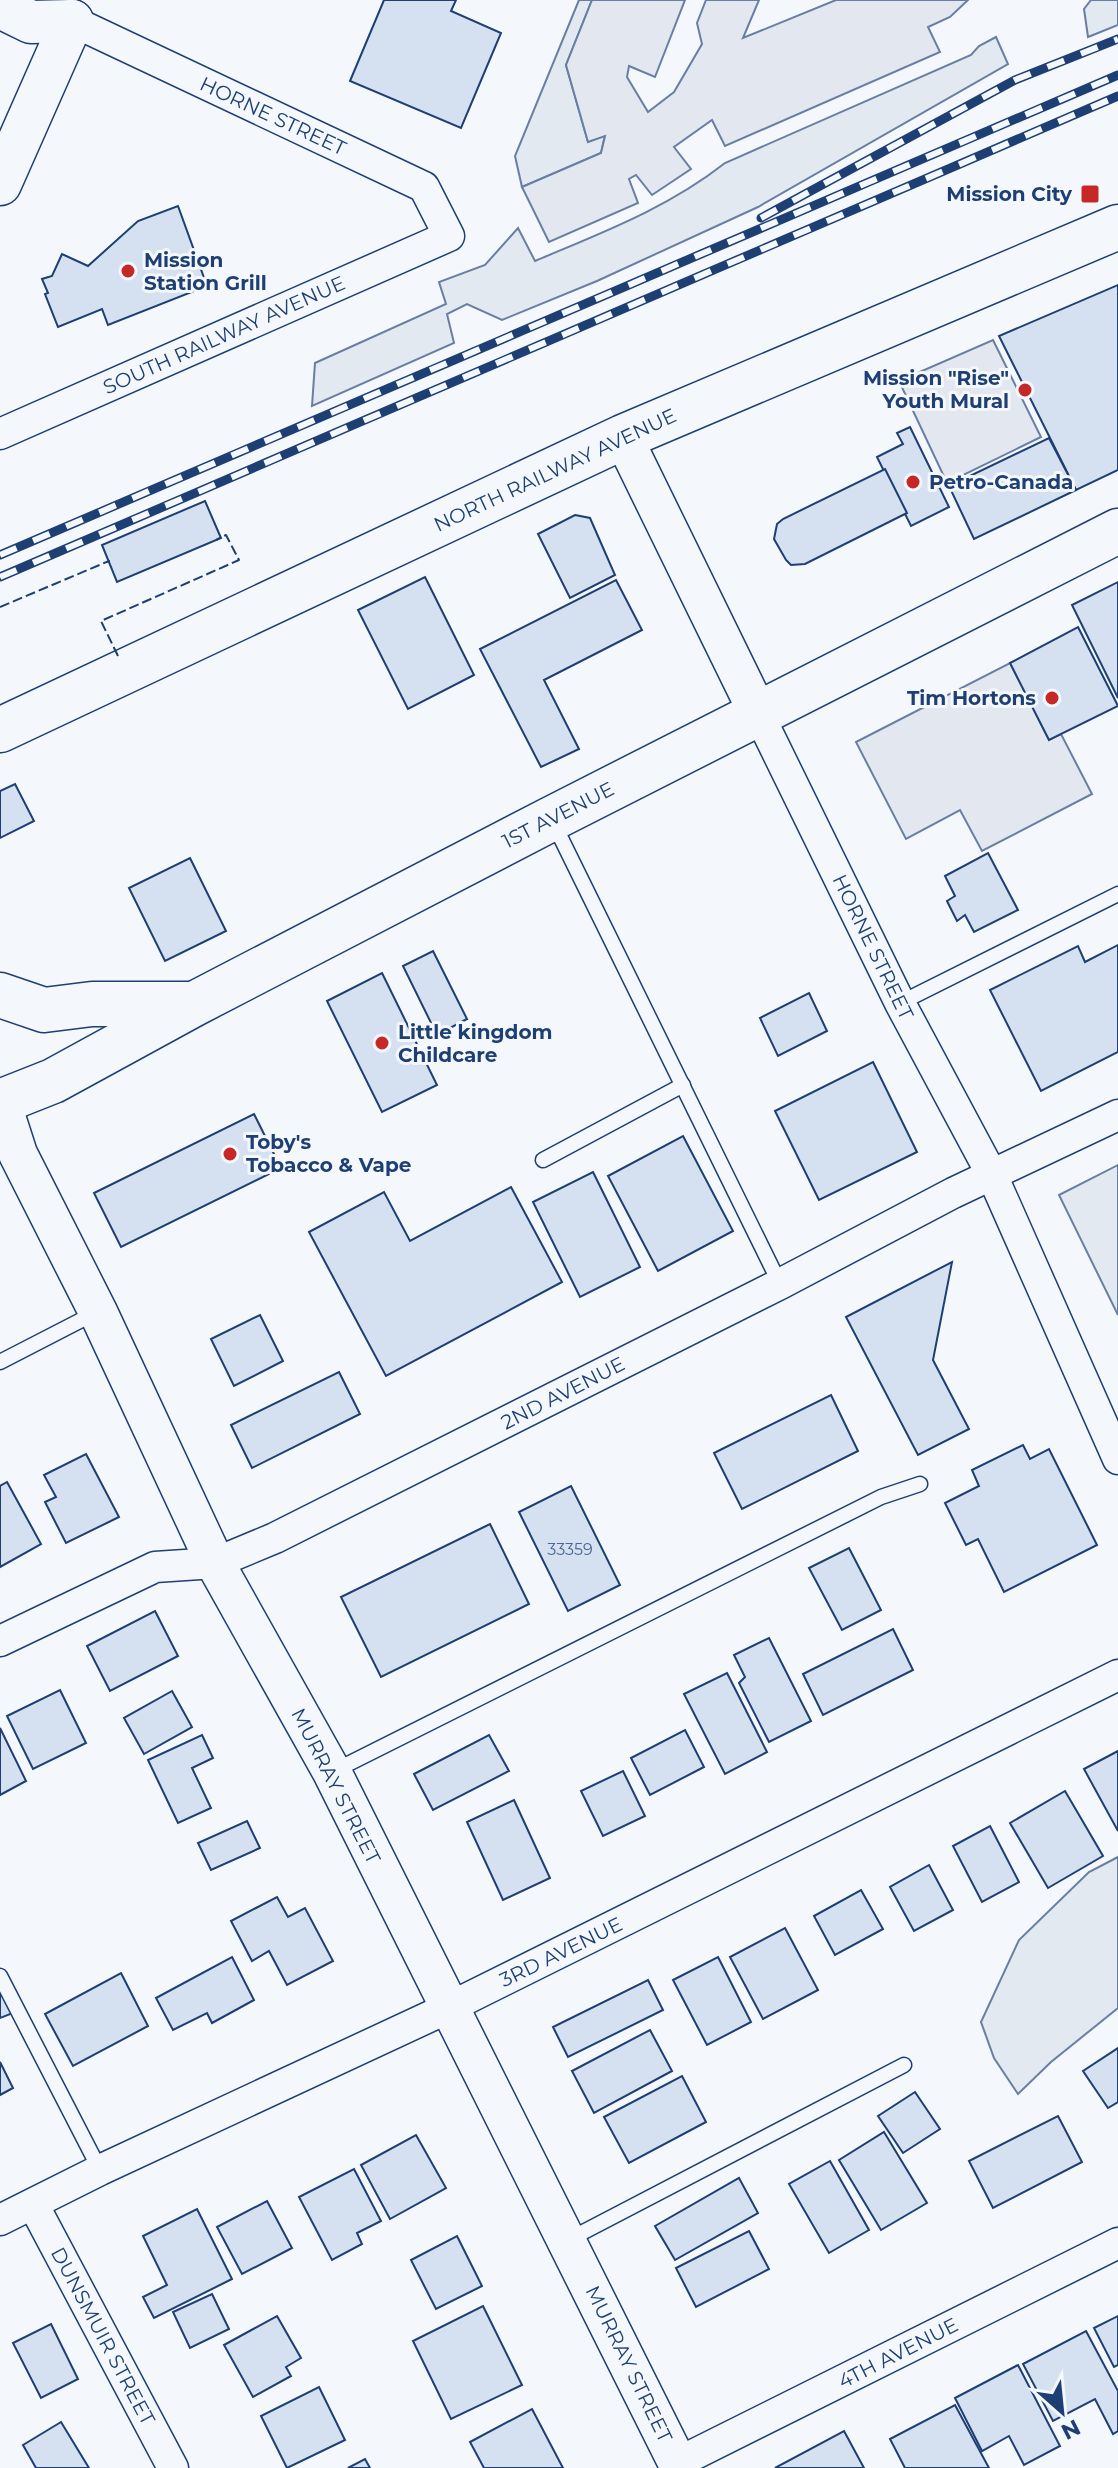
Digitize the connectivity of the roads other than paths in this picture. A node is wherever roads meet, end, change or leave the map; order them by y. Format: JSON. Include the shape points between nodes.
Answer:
{"nodes":[{"id":1,"x":0,"y":7,"type":"edge"},
{"id":2,"x":69,"y":7,"type":"edge"},
{"id":3,"x":2,"y":160,"type":"edge"},
{"id":4,"x":1118,"y":227,"type":"edge"},
{"id":5,"x":449,"y":236,"type":"joint"},
{"id":6,"x":0,"y":434,"type":"edge"},
{"id":7,"x":623,"y":437,"type":"junction"},
{"id":8,"x":1118,"y":531,"type":"edge"},
{"id":9,"x":758,"y":713,"type":"junction"},
{"id":10,"x":0,"y":730,"type":"edge"},
{"id":11,"x":551,"y":819,"type":"junction"},
{"id":12,"x":1118,"y":894,"type":"edge"},
{"id":13,"x":0,"y":995,"type":"edge"},
{"id":14,"x":900,"y":1003,"type":"junction"},
{"id":15,"x":194,"y":1004,"type":"junction"},
{"id":16,"x":683,"y":1085,"type":"junction"},
{"id":17,"x":0,"y":1101,"type":"edge"},
{"id":18,"x":1118,"y":1115,"type":"edge"},
{"id":19,"x":543,"y":1160,"type":"dead end"},
{"id":20,"x":992,"y":1175,"type":"junction"},
{"id":21,"x":780,"y":1284,"type":"junction"},
{"id":22,"x":98,"y":1312,"type":"junction"},
{"id":23,"x":0,"y":1362,"type":"edge"},
{"id":24,"x":1118,"y":1459,"type":"edge"},
{"id":25,"x":920,"y":1484,"type":"dead end"},
{"id":26,"x":215,"y":1563,"type":"junction"},
{"id":27,"x":0,"y":1641,"type":"edge"},
{"id":28,"x":1118,"y":1675,"type":"edge"},
{"id":29,"x":332,"y":1772,"type":"junction"},
{"id":30,"x":0,"y":1976,"type":"edge"},
{"id":31,"x":448,"y":2008,"type":"junction"},
{"id":32,"x":904,"y":2065,"type":"dead end"},
{"id":33,"x":100,"y":2170,"type":"junction"},
{"id":34,"x":33,"y":2204,"type":"junction"},
{"id":35,"x":0,"y":2220,"type":"edge"},
{"id":36,"x":567,"y":2240,"type":"junction"},
{"id":37,"x":1118,"y":2243,"type":"edge"},
{"id":38,"x":678,"y":2466,"type":"edge"},
{"id":39,"x":173,"y":2468,"type":"edge"}],
"edges":[{"from":1,"to":2,"type":"main road","name":"HORNE STREET","via":[[31,22]]},
{"from":2,"to":3,"type":"main road","via":[[46,80]]},
{"from":2,"to":5,"type":"street","name":"HORNE STREET","via":[[424,187]]},
{"from":4,"to":7,"type":"main road","name":"NORTH RAILWAY AVENUE"},
{"from":5,"to":6,"type":"street","name":"SOUTH RAILWAY AVENUE"},
{"from":7,"to":9,"type":"street","name":"HORNE STREET"},
{"from":7,"to":10,"type":"main road","name":"NORTH RAILWAY AVENUE"},
{"from":8,"to":9,"type":"main road","name":"1ST AVENUE"},
{"from":9,"to":11,"type":"main road","name":"1ST AVENUE"},
{"from":9,"to":14,"type":"street","name":"HORNE STREET"},
{"from":11,"to":15,"type":"main road","name":"1ST AVENUE"},
{"from":11,"to":16,"type":"lane"},
{"from":12,"to":14,"type":"lane"},
{"from":13,"to":15,"type":"main road","via":[[44,1010],[92,1004]]},
{"from":14,"to":20,"type":"street","name":"HORNE STREET"},
{"from":15,"to":17,"type":"main road","name":"1ST AVENUE","via":[[53,1081]]},
{"from":16,"to":19,"type":"lane"},
{"from":16,"to":21,"type":"lane"},
{"from":17,"to":22,"type":"street","name":"MURRAY STREET","via":[[18,1154]]},
{"from":18,"to":20,"type":"street","name":"2ND AVENUE"},
{"from":20,"to":21,"type":"street","name":"2ND AVENUE"},
{"from":20,"to":24,"type":"street","name":"HORNE STREET"},
{"from":21,"to":26,"type":"street","name":"2ND AVENUE","via":[[275,1538]]},
{"from":22,"to":23,"type":"lane"},
{"from":22,"to":26,"type":"street","name":"MURRAY STREET"},
{"from":25,"to":29,"type":"lane","via":[[881,1497]]},
{"from":26,"to":27,"type":"street","name":"2ND AVENUE","via":[[155,1567]]},
{"from":26,"to":29,"type":"street","name":"MURRAY STREET"},
{"from":28,"to":31,"type":"street","name":"3RD AVENUE"},
{"from":29,"to":31,"type":"street","name":"MURRAY STREET"},
{"from":30,"to":33,"type":"lane"},
{"from":31,"to":33,"type":"street","name":"3RD AVENUE"},
{"from":31,"to":36,"type":"street","name":"MURRAY STREET"},
{"from":32,"to":36,"type":"lane"},
{"from":33,"to":34,"type":"street","name":"3RD AVENUE"},
{"from":34,"to":35,"type":"street","name":"3RD AVENUE"},
{"from":34,"to":39,"type":"street","name":"DUNSMUIR STREET"},
{"from":36,"to":38,"type":"street","name":"MURRAY STREET"},
{"from":37,"to":38,"type":"street","name":"4TH AVENUE"}]}
